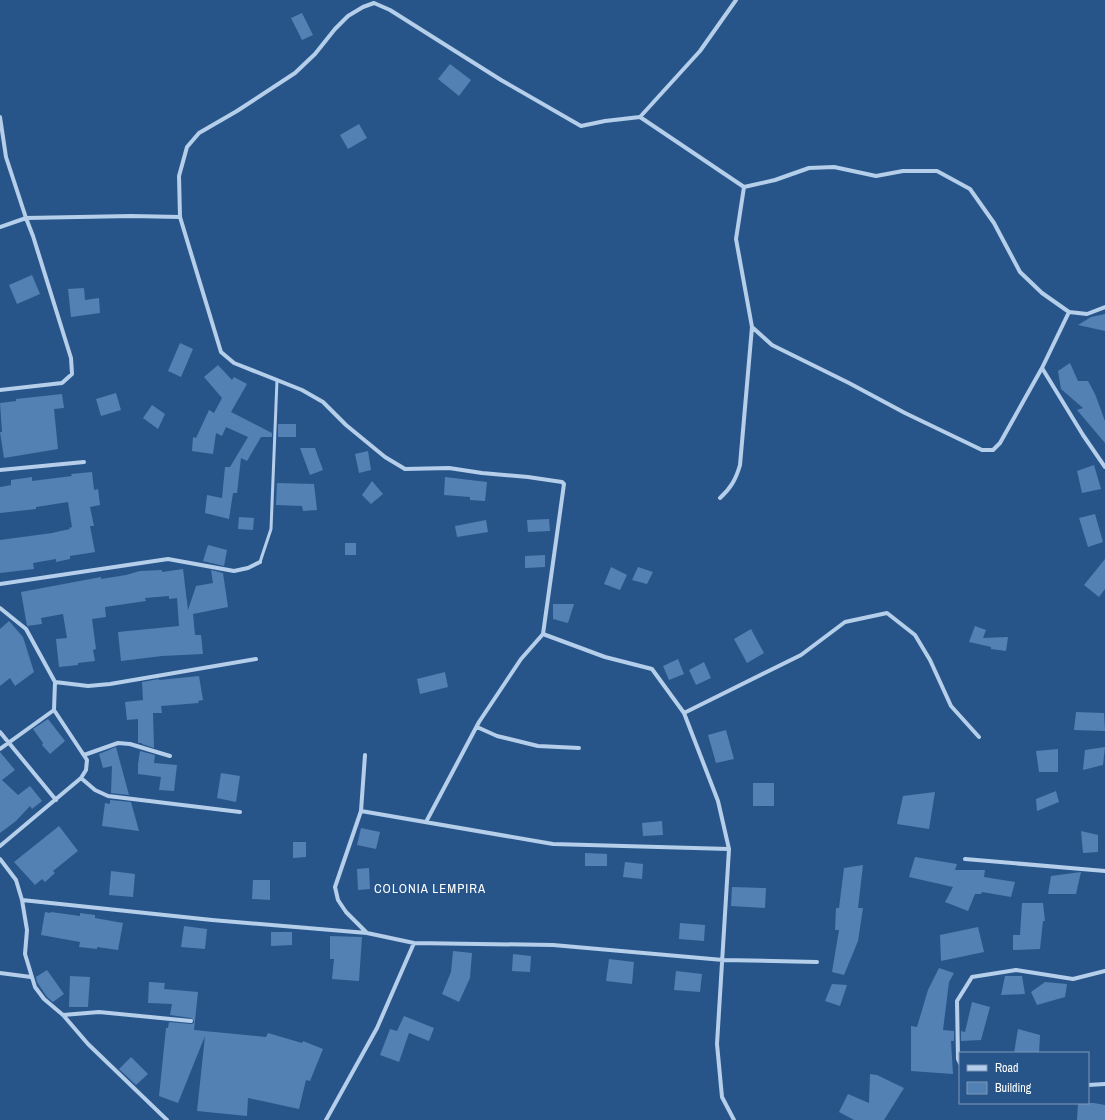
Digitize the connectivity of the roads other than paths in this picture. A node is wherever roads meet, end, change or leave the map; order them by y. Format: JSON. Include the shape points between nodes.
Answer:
{"nodes":[{"id":1,"x":736,"y":0,"type":"edge"},
{"id":2,"x":375,"y":1,"type":"edge"},
{"id":3,"x":0,"y":117,"type":"edge"},
{"id":4,"x":640,"y":117,"type":"junction"},
{"id":5,"x":744,"y":187,"type":"junction"},
{"id":6,"x":180,"y":217,"type":"junction"},
{"id":7,"x":26,"y":218,"type":"junction"},
{"id":8,"x":0,"y":227,"type":"edge"},
{"id":9,"x":1105,"y":307,"type":"edge"},
{"id":10,"x":1069,"y":312,"type":"junction"},
{"id":11,"x":752,"y":327,"type":"junction"},
{"id":12,"x":1042,"y":368,"type":"junction"},
{"id":13,"x":277,"y":380,"type":"junction"},
{"id":14,"x":0,"y":390,"type":"edge"},
{"id":15,"x":84,"y":462,"type":"dead end"},
{"id":16,"x":1105,"y":467,"type":"edge"},
{"id":17,"x":0,"y":470,"type":"edge"},
{"id":18,"x":720,"y":498,"type":"dead end"},
{"id":19,"x":260,"y":562,"type":"joint"},
{"id":20,"x":0,"y":584,"type":"edge"},
{"id":21,"x":0,"y":608,"type":"edge"},
{"id":22,"x":543,"y":634,"type":"junction"},
{"id":23,"x":256,"y":659,"type":"dead end"},
{"id":24,"x":54,"y":682,"type":"junction"},
{"id":25,"x":54,"y":710,"type":"junction"},
{"id":26,"x":684,"y":713,"type":"junction"},
{"id":27,"x":477,"y":727,"type":"junction"},
{"id":28,"x":0,"y":732,"type":"edge"},
{"id":29,"x":979,"y":737,"type":"dead end"},
{"id":30,"x":8,"y":742,"type":"junction"},
{"id":31,"x":579,"y":748,"type":"dead end"},
{"id":32,"x":0,"y":749,"type":"edge"},
{"id":33,"x":84,"y":755,"type":"junction"},
{"id":34,"x":365,"y":755,"type":"dead end"},
{"id":35,"x":170,"y":756,"type":"dead end"},
{"id":36,"x":81,"y":778,"type":"junction"},
{"id":37,"x":56,"y":800,"type":"junction"},
{"id":38,"x":361,"y":811,"type":"junction"},
{"id":39,"x":240,"y":812,"type":"dead end"},
{"id":40,"x":426,"y":822,"type":"junction"},
{"id":41,"x":0,"y":846,"type":"edge"},
{"id":42,"x":729,"y":849,"type":"junction"},
{"id":43,"x":0,"y":859,"type":"edge"},
{"id":44,"x":965,"y":859,"type":"dead end"},
{"id":45,"x":1105,"y":871,"type":"edge"},
{"id":46,"x":22,"y":900,"type":"junction"},
{"id":47,"x":367,"y":933,"type":"junction"},
{"id":48,"x":414,"y":943,"type":"junction"},
{"id":49,"x":722,"y":960,"type":"junction"},
{"id":50,"x":817,"y":962,"type":"dead end"},
{"id":51,"x":1105,"y":971,"type":"edge"},
{"id":52,"x":0,"y":973,"type":"edge"},
{"id":53,"x":31,"y":977,"type":"junction"},
{"id":54,"x":62,"y":1015,"type":"junction"},
{"id":55,"x":191,"y":1021,"type":"dead end"},
{"id":56,"x":959,"y":1061,"type":"edge"},
{"id":57,"x":1105,"y":1084,"type":"edge"},
{"id":58,"x":1089,"y":1085,"type":"edge"},
{"id":59,"x":167,"y":1120,"type":"edge"},
{"id":60,"x":326,"y":1120,"type":"edge"},
{"id":61,"x":734,"y":1120,"type":"edge"}],
"edges":[{"from":1,"to":4,"type":"street","via":[[700,51]]},
{"from":2,"to":4,"type":"street","via":[[501,80],[581,126]]},
{"from":2,"to":6,"type":"street","via":[[348,16],[295,73],[199,133],[187,147],[179,176]]},
{"from":3,"to":7,"type":"street","via":[[6,157]]},
{"from":4,"to":5,"type":"street"},
{"from":5,"to":10,"type":"street","via":[[809,168],[834,167],[876,176],[902,171],[937,171],[970,189],[994,223],[1020,272],[1042,293]]},
{"from":5,"to":11,"type":"street","via":[[736,238]]},
{"from":6,"to":7,"type":"street"},
{"from":6,"to":13,"type":"street","via":[[221,352],[234,363]]},
{"from":7,"to":8,"type":"street"},
{"from":7,"to":14,"type":"street","via":[[71,358],[72,374],[62,383]]},
{"from":9,"to":10,"type":"street","via":[[1087,314]]},
{"from":10,"to":12,"type":"street"},
{"from":11,"to":12,"type":"street","via":[[772,345],[982,450],[993,450],[1000,443]]},
{"from":11,"to":18,"type":"street","via":[[740,466],[736,479]]},
{"from":12,"to":16,"type":"street"},
{"from":13,"to":19,"type":"lane","via":[[271,530]]},
{"from":13,"to":22,"type":"street","via":[[323,402],[385,457],[405,469],[449,468],[562,482],[565,489]]},
{"from":15,"to":17,"type":"street"},
{"from":19,"to":20,"type":"street","via":[[234,571],[168,559]]},
{"from":21,"to":24,"type":"street","via":[[26,629]]},
{"from":22,"to":26,"type":"street","via":[[605,657],[652,668]]},
{"from":22,"to":27,"type":"street","via":[[521,659]]},
{"from":23,"to":24,"type":"street","via":[[110,684],[88,686]]},
{"from":24,"to":25,"type":"street"},
{"from":25,"to":30,"type":"street"},
{"from":25,"to":33,"type":"street"},
{"from":26,"to":29,"type":"street","via":[[801,655],[845,622],[887,613],[915,635],[930,660],[951,706]]},
{"from":26,"to":42,"type":"street","via":[[718,801]]},
{"from":27,"to":31,"type":"street","via":[[497,736],[538,746]]},
{"from":27,"to":40,"type":"street"},
{"from":28,"to":30,"type":"street"},
{"from":30,"to":32,"type":"street"},
{"from":30,"to":37,"type":"street"},
{"from":33,"to":35,"type":"street","via":[[118,743]]},
{"from":33,"to":36,"type":"street","via":[[87,765]]},
{"from":34,"to":38,"type":"street"},
{"from":36,"to":37,"type":"street"},
{"from":36,"to":39,"type":"street","via":[[95,790],[108,796]]},
{"from":37,"to":41,"type":"street"},
{"from":38,"to":40,"type":"street"},
{"from":38,"to":47,"type":"street","via":[[335,887],[338,900],[346,912]]},
{"from":40,"to":42,"type":"street","via":[[553,844]]},
{"from":42,"to":49,"type":"street"},
{"from":43,"to":46,"type":"street","via":[[16,880]]},
{"from":44,"to":45,"type":"street"},
{"from":46,"to":47,"type":"street"},
{"from":46,"to":53,"type":"street","via":[[27,930],[25,954]]},
{"from":47,"to":48,"type":"street"},
{"from":48,"to":49,"type":"street","via":[[553,945]]},
{"from":48,"to":60,"type":"street","via":[[377,1028]]},
{"from":49,"to":50,"type":"street"},
{"from":49,"to":61,"type":"street","via":[[717,1044],[722,1097]]},
{"from":51,"to":56,"type":"street","via":[[1073,979],[1016,970],[972,977],[957,1001]]},
{"from":52,"to":53,"type":"street"},
{"from":53,"to":54,"type":"street","via":[[44,999]]},
{"from":54,"to":55,"type":"street","via":[[99,1012]]},
{"from":54,"to":59,"type":"street","via":[[88,1044]]},
{"from":57,"to":58,"type":"street"}]}
